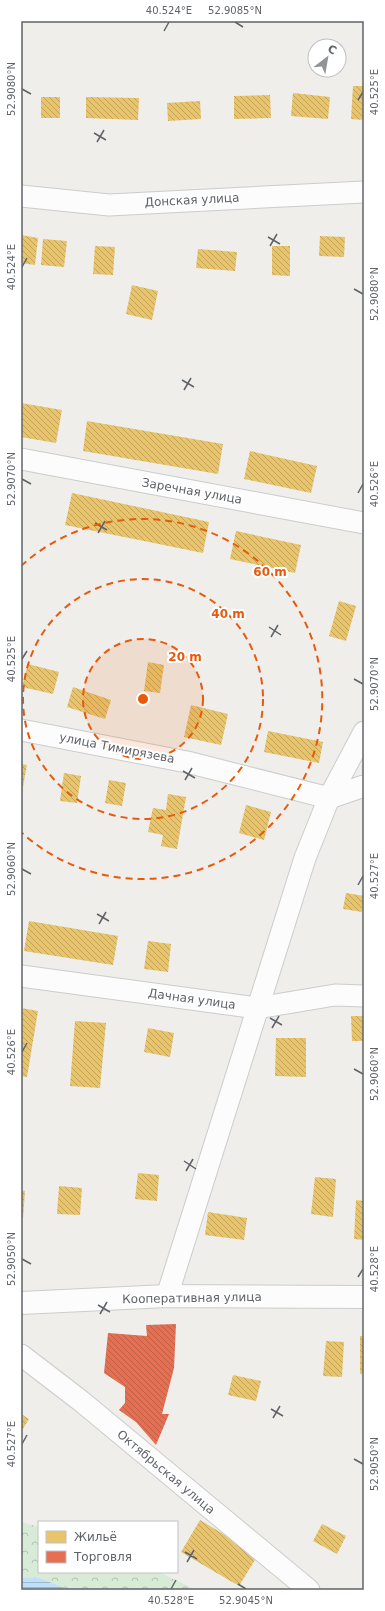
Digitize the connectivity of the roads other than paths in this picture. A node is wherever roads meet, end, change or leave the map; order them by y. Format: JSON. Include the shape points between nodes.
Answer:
{"nodes":[{"id":1,"x":364,"y":192,"type":"edge"},
{"id":2,"x":21,"y":196,"type":"edge"},
{"id":3,"x":21,"y":459,"type":"edge"},
{"id":4,"x":364,"y":523,"type":"edge"},
{"id":5,"x":21,"y":730,"type":"edge"},
{"id":6,"x":364,"y":732,"type":"edge"},
{"id":7,"x":364,"y":786,"type":"edge"},
{"id":8,"x":329,"y":798,"type":"junction"},
{"id":9,"x":21,"y":976,"type":"edge"},
{"id":10,"x":364,"y":996,"type":"edge"},
{"id":11,"x":256,"y":1008,"type":"junction"},
{"id":12,"x":167,"y":1296,"type":"junction"},
{"id":13,"x":364,"y":1297,"type":"edge"},
{"id":14,"x":21,"y":1303,"type":"edge"},
{"id":15,"x":21,"y":1355,"type":"edge"},
{"id":16,"x":309,"y":1590,"type":"edge"}],
"edges":[{"from":1,"to":2,"type":"street","name":"Донская улица","via":[[109,205]]},
{"from":3,"to":4,"type":"street","name":"Заречная улица"},
{"from":5,"to":8,"type":"street","name":"улица Тимирязева","via":[[187,762]]},
{"from":6,"to":8,"type":"street"},
{"from":7,"to":8,"type":"street"},
{"from":8,"to":11,"type":"street","via":[[305,858]]},
{"from":9,"to":11,"type":"street","name":"Дачная улица"},
{"from":10,"to":11,"type":"street","name":"Дачная улица","via":[[335,995]]},
{"from":11,"to":12,"type":"street"},
{"from":12,"to":13,"type":"street","name":"Кооперативная улица"},
{"from":12,"to":14,"type":"street","name":"Кооперативная улица"},
{"from":15,"to":16,"type":"street","name":"Октябрьская улица","via":[[81,1401]]}]}
